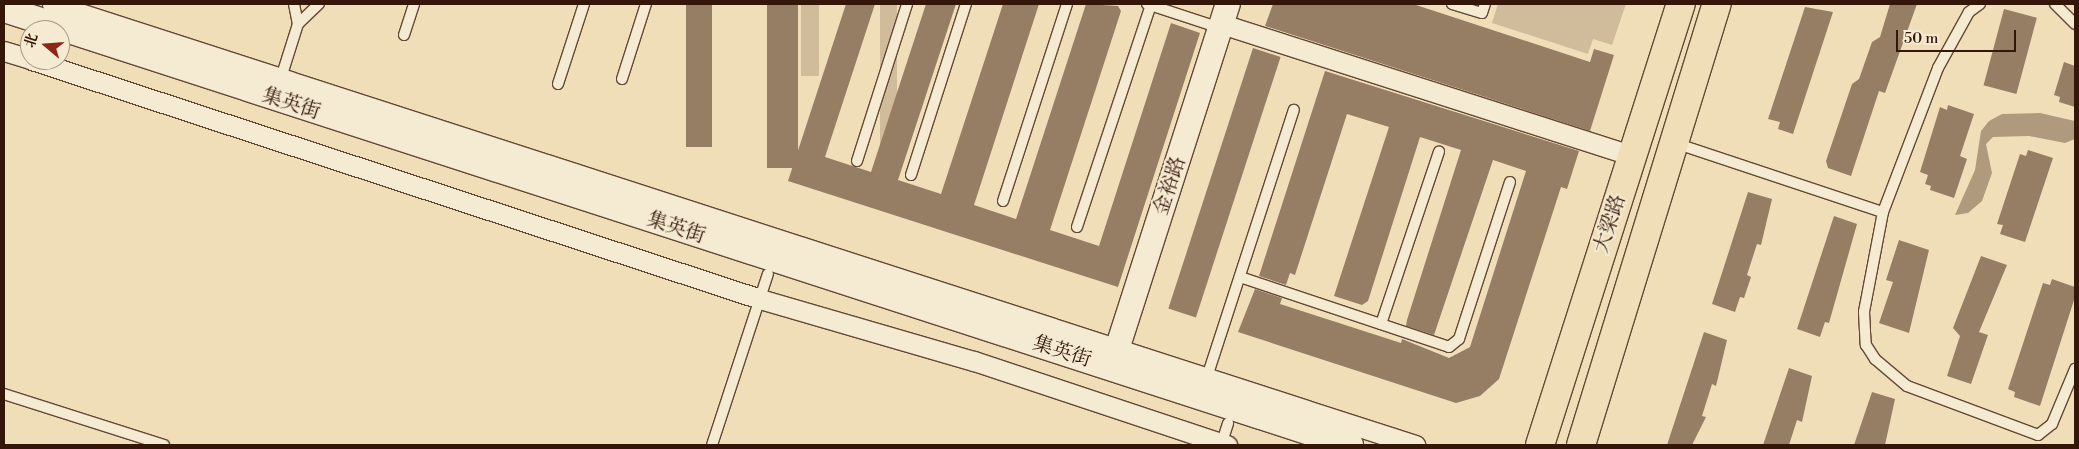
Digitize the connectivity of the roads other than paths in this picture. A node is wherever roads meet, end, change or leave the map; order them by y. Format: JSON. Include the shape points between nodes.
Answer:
{"nodes":[{"id":1,"x":52,"y":4,"type":"edge"},
{"id":2,"x":294,"y":4,"type":"edge"},
{"id":3,"x":319,"y":4,"type":"edge"},
{"id":4,"x":414,"y":4,"type":"edge"},
{"id":5,"x":584,"y":4,"type":"edge"},
{"id":6,"x":646,"y":4,"type":"edge"},
{"id":7,"x":907,"y":4,"type":"edge"},
{"id":8,"x":966,"y":4,"type":"edge"},
{"id":9,"x":1067,"y":4,"type":"edge"},
{"id":10,"x":1452,"y":4,"type":"edge"},
{"id":11,"x":1485,"y":4,"type":"edge"},
{"id":12,"x":1681,"y":4,"type":"edge"},
{"id":13,"x":1717,"y":4,"type":"edge"},
{"id":14,"x":1980,"y":4,"type":"edge"},
{"id":15,"x":2055,"y":4,"type":"edge"},
{"id":16,"x":1148,"y":5,"type":"edge"},
{"id":17,"x":4,"y":9,"type":"edge"},
{"id":18,"x":1223,"y":18,"type":"edge"},
{"id":19,"x":298,"y":24,"type":"junction"},
{"id":20,"x":2075,"y":24,"type":"edge"},
{"id":21,"x":4,"y":26,"type":"edge"},
{"id":22,"x":20,"y":32,"type":"edge"},
{"id":23,"x":404,"y":36,"type":"dead end"},
{"id":24,"x":70,"y":49,"type":"edge"},
{"id":25,"x":4,"y":51,"type":"edge"},
{"id":26,"x":20,"y":56,"type":"edge"},
{"id":27,"x":62,"y":70,"type":"edge"},
{"id":28,"x":622,"y":79,"type":"dead end"},
{"id":29,"x":558,"y":84,"type":"dead end"},
{"id":30,"x":278,"y":88,"type":"junction"},
{"id":31,"x":1294,"y":110,"type":"dead end"},
{"id":32,"x":1672,"y":142,"type":"junction"},
{"id":33,"x":1439,"y":152,"type":"dead end"},
{"id":34,"x":1632,"y":156,"type":"junction"},
{"id":35,"x":857,"y":161,"type":"dead end"},
{"id":36,"x":911,"y":175,"type":"dead end"},
{"id":37,"x":1510,"y":182,"type":"dead end"},
{"id":38,"x":1003,"y":200,"type":"dead end"},
{"id":39,"x":1883,"y":212,"type":"junction"},
{"id":40,"x":1077,"y":227,"type":"dead end"},
{"id":41,"x":768,"y":274,"type":"junction"},
{"id":42,"x":1240,"y":278,"type":"junction"},
{"id":43,"x":760,"y":299,"type":"junction"},
{"id":44,"x":1381,"y":324,"type":"junction"},
{"id":45,"x":1114,"y":357,"type":"junction"},
{"id":46,"x":2075,"y":369,"type":"edge"},
{"id":47,"x":1208,"y":377,"type":"junction"},
{"id":48,"x":4,"y":394,"type":"edge"},
{"id":49,"x":1224,"y":439,"type":"edge"},
{"id":50,"x":164,"y":445,"type":"edge"},
{"id":51,"x":712,"y":445,"type":"edge"},
{"id":52,"x":1298,"y":445,"type":"edge"},
{"id":53,"x":1350,"y":445,"type":"edge"},
{"id":54,"x":1415,"y":445,"type":"edge"},
{"id":55,"x":1540,"y":445,"type":"edge"},
{"id":56,"x":1581,"y":445,"type":"edge"}],
"edges":[{"from":1,"to":30,"type":"street"},
{"from":2,"to":19,"type":"lane"},
{"from":3,"to":19,"type":"lane"},
{"from":4,"to":23,"type":"lane"},
{"from":5,"to":29,"type":"lane"},
{"from":6,"to":28,"type":"lane"},
{"from":7,"to":35,"type":"lane"},
{"from":8,"to":36,"type":"lane"},
{"from":9,"to":38,"type":"lane"},
{"from":10,"to":11,"type":"lane","via":[[1482,14]]},
{"from":12,"to":34,"type":"main road","name":"大梁路"},
{"from":13,"to":32,"type":"main road","name":"大梁路"},
{"from":14,"to":39,"type":"lane","via":[[1969,12],[1938,68]]},
{"from":15,"to":20,"type":"lane"},
{"from":16,"to":18,"type":"lane"},
{"from":16,"to":40,"type":"lane"},
{"from":17,"to":30,"type":"main road","name":"集英街"},
{"from":18,"to":34,"type":"street"},
{"from":18,"to":45,"type":"street","name":"金裕路"},
{"from":19,"to":30,"type":"lane"},
{"from":21,"to":22,"type":"main road"},
{"from":24,"to":41,"type":"main road","name":"集英街"},
{"from":25,"to":26,"type":"street"},
{"from":27,"to":43,"type":"street"},
{"from":30,"to":45,"type":"main road","name":"集英街"},
{"from":31,"to":42,"type":"lane"},
{"from":32,"to":39,"type":"lane"},
{"from":32,"to":56,"type":"main road","name":"大梁路"},
{"from":33,"to":44,"type":"lane"},
{"from":34,"to":55,"type":"main road","name":"大梁路"},
{"from":37,"to":44,"type":"lane","via":[[1459,339],[1449,347]]},
{"from":39,"to":46,"type":"lane","via":[[1864,331],[1866,345],[1885,370],[1936,399],[2038,435],[2052,424]]},
{"from":41,"to":43,"type":"lane"},
{"from":41,"to":49,"type":"main road","name":"集英街"},
{"from":42,"to":44,"type":"lane"},
{"from":42,"to":47,"type":"lane"},
{"from":43,"to":49,"type":"street"},
{"from":43,"to":51,"type":"lane"},
{"from":45,"to":47,"type":"street"},
{"from":45,"to":53,"type":"main road","name":"集英街"},
{"from":47,"to":54,"type":"street"},
{"from":48,"to":50,"type":"lane"},
{"from":49,"to":52,"type":"main road","name":"集英街"}]}
